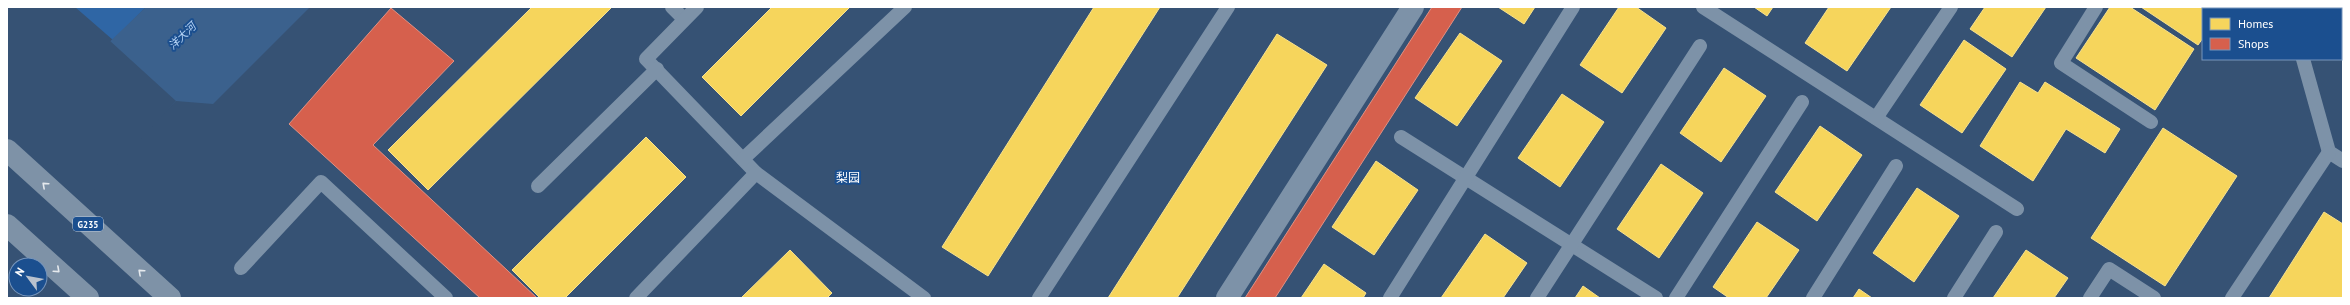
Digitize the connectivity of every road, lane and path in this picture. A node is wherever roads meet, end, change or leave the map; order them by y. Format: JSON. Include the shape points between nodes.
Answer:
{"nodes":[{"id":1,"x":672,"y":7,"type":"edge"},
{"id":2,"x":696,"y":7,"type":"edge"},
{"id":3,"x":905,"y":7,"type":"edge"},
{"id":4,"x":1228,"y":7,"type":"edge"},
{"id":5,"x":1413,"y":7,"type":"edge"},
{"id":6,"x":1573,"y":7,"type":"edge"},
{"id":7,"x":1703,"y":7,"type":"edge"},
{"id":8,"x":1951,"y":7,"type":"edge"},
{"id":9,"x":2096,"y":7,"type":"edge"},
{"id":10,"x":684,"y":19,"type":"junction"},
{"id":11,"x":1700,"y":46,"type":"dead end"},
{"id":12,"x":2303,"y":60,"type":"edge"},
{"id":13,"x":657,"y":69,"type":"junction"},
{"id":14,"x":1802,"y":102,"type":"dead end"},
{"id":15,"x":1876,"y":118,"type":"junction"},
{"id":16,"x":2151,"y":122,"type":"dead end"},
{"id":17,"x":1401,"y":137,"type":"dead end"},
{"id":18,"x":7,"y":150,"type":"edge"},
{"id":19,"x":2329,"y":152,"type":"junction"},
{"id":20,"x":743,"y":159,"type":"junction"},
{"id":21,"x":2343,"y":161,"type":"edge"},
{"id":22,"x":1896,"y":166,"type":"dead end"},
{"id":23,"x":756,"y":173,"type":"junction"},
{"id":24,"x":1466,"y":177,"type":"junction"},
{"id":25,"x":538,"y":186,"type":"dead end"},
{"id":26,"x":2017,"y":209,"type":"dead end"},
{"id":27,"x":7,"y":225,"type":"edge"},
{"id":28,"x":1996,"y":232,"type":"dead end"},
{"id":29,"x":1572,"y":244,"type":"junction"},
{"id":30,"x":241,"y":268,"type":"dead end"},
{"id":31,"x":915,"y":296,"type":"edge"},
{"id":32,"x":88,"y":298,"type":"edge"},
{"id":33,"x":170,"y":298,"type":"edge"},
{"id":34,"x":446,"y":298,"type":"edge"},
{"id":35,"x":636,"y":298,"type":"edge"},
{"id":36,"x":1039,"y":298,"type":"edge"},
{"id":37,"x":1227,"y":298,"type":"edge"},
{"id":38,"x":1390,"y":298,"type":"edge"},
{"id":39,"x":1537,"y":298,"type":"edge"},
{"id":40,"x":1656,"y":298,"type":"edge"},
{"id":41,"x":1676,"y":298,"type":"edge"},
{"id":42,"x":1813,"y":298,"type":"edge"},
{"id":43,"x":1954,"y":298,"type":"edge"},
{"id":44,"x":2090,"y":298,"type":"edge"},
{"id":45,"x":2154,"y":298,"type":"edge"},
{"id":46,"x":2232,"y":298,"type":"edge"}],
"edges":[{"from":1,"to":10,"type":"lane"},
{"from":2,"to":10,"type":"lane"},
{"from":3,"to":20,"type":"lane"},
{"from":4,"to":36,"type":"lane"},
{"from":5,"to":37,"type":"street"},
{"from":6,"to":24,"type":"lane"},
{"from":7,"to":15,"type":"lane"},
{"from":8,"to":15,"type":"lane"},
{"from":9,"to":16,"type":"lane","via":[[2061,63]]},
{"from":10,"to":13,"type":"lane","via":[[646,59]]},
{"from":11,"to":29,"type":"lane"},
{"from":12,"to":19,"type":"lane"},
{"from":13,"to":20,"type":"lane"},
{"from":13,"to":25,"type":"lane"},
{"from":14,"to":41,"type":"lane"},
{"from":15,"to":26,"type":"lane"},
{"from":17,"to":24,"type":"lane"},
{"from":33,"to":18,"type":"highway","number":"G235","one_way":true},
{"from":19,"to":21,"type":"lane"},
{"from":19,"to":46,"type":"lane"},
{"from":20,"to":23,"type":"lane"},
{"from":22,"to":42,"type":"lane"},
{"from":23,"to":31,"type":"lane"},
{"from":23,"to":35,"type":"lane"},
{"from":24,"to":29,"type":"lane"},
{"from":24,"to":38,"type":"lane"},
{"from":27,"to":32,"type":"highway","one_way":true},
{"from":28,"to":43,"type":"lane"},
{"from":29,"to":39,"type":"lane"},
{"from":29,"to":40,"type":"lane"},
{"from":30,"to":34,"type":"lane","via":[[321,182]]},
{"from":44,"to":45,"type":"lane","via":[[2109,269]]}]}
